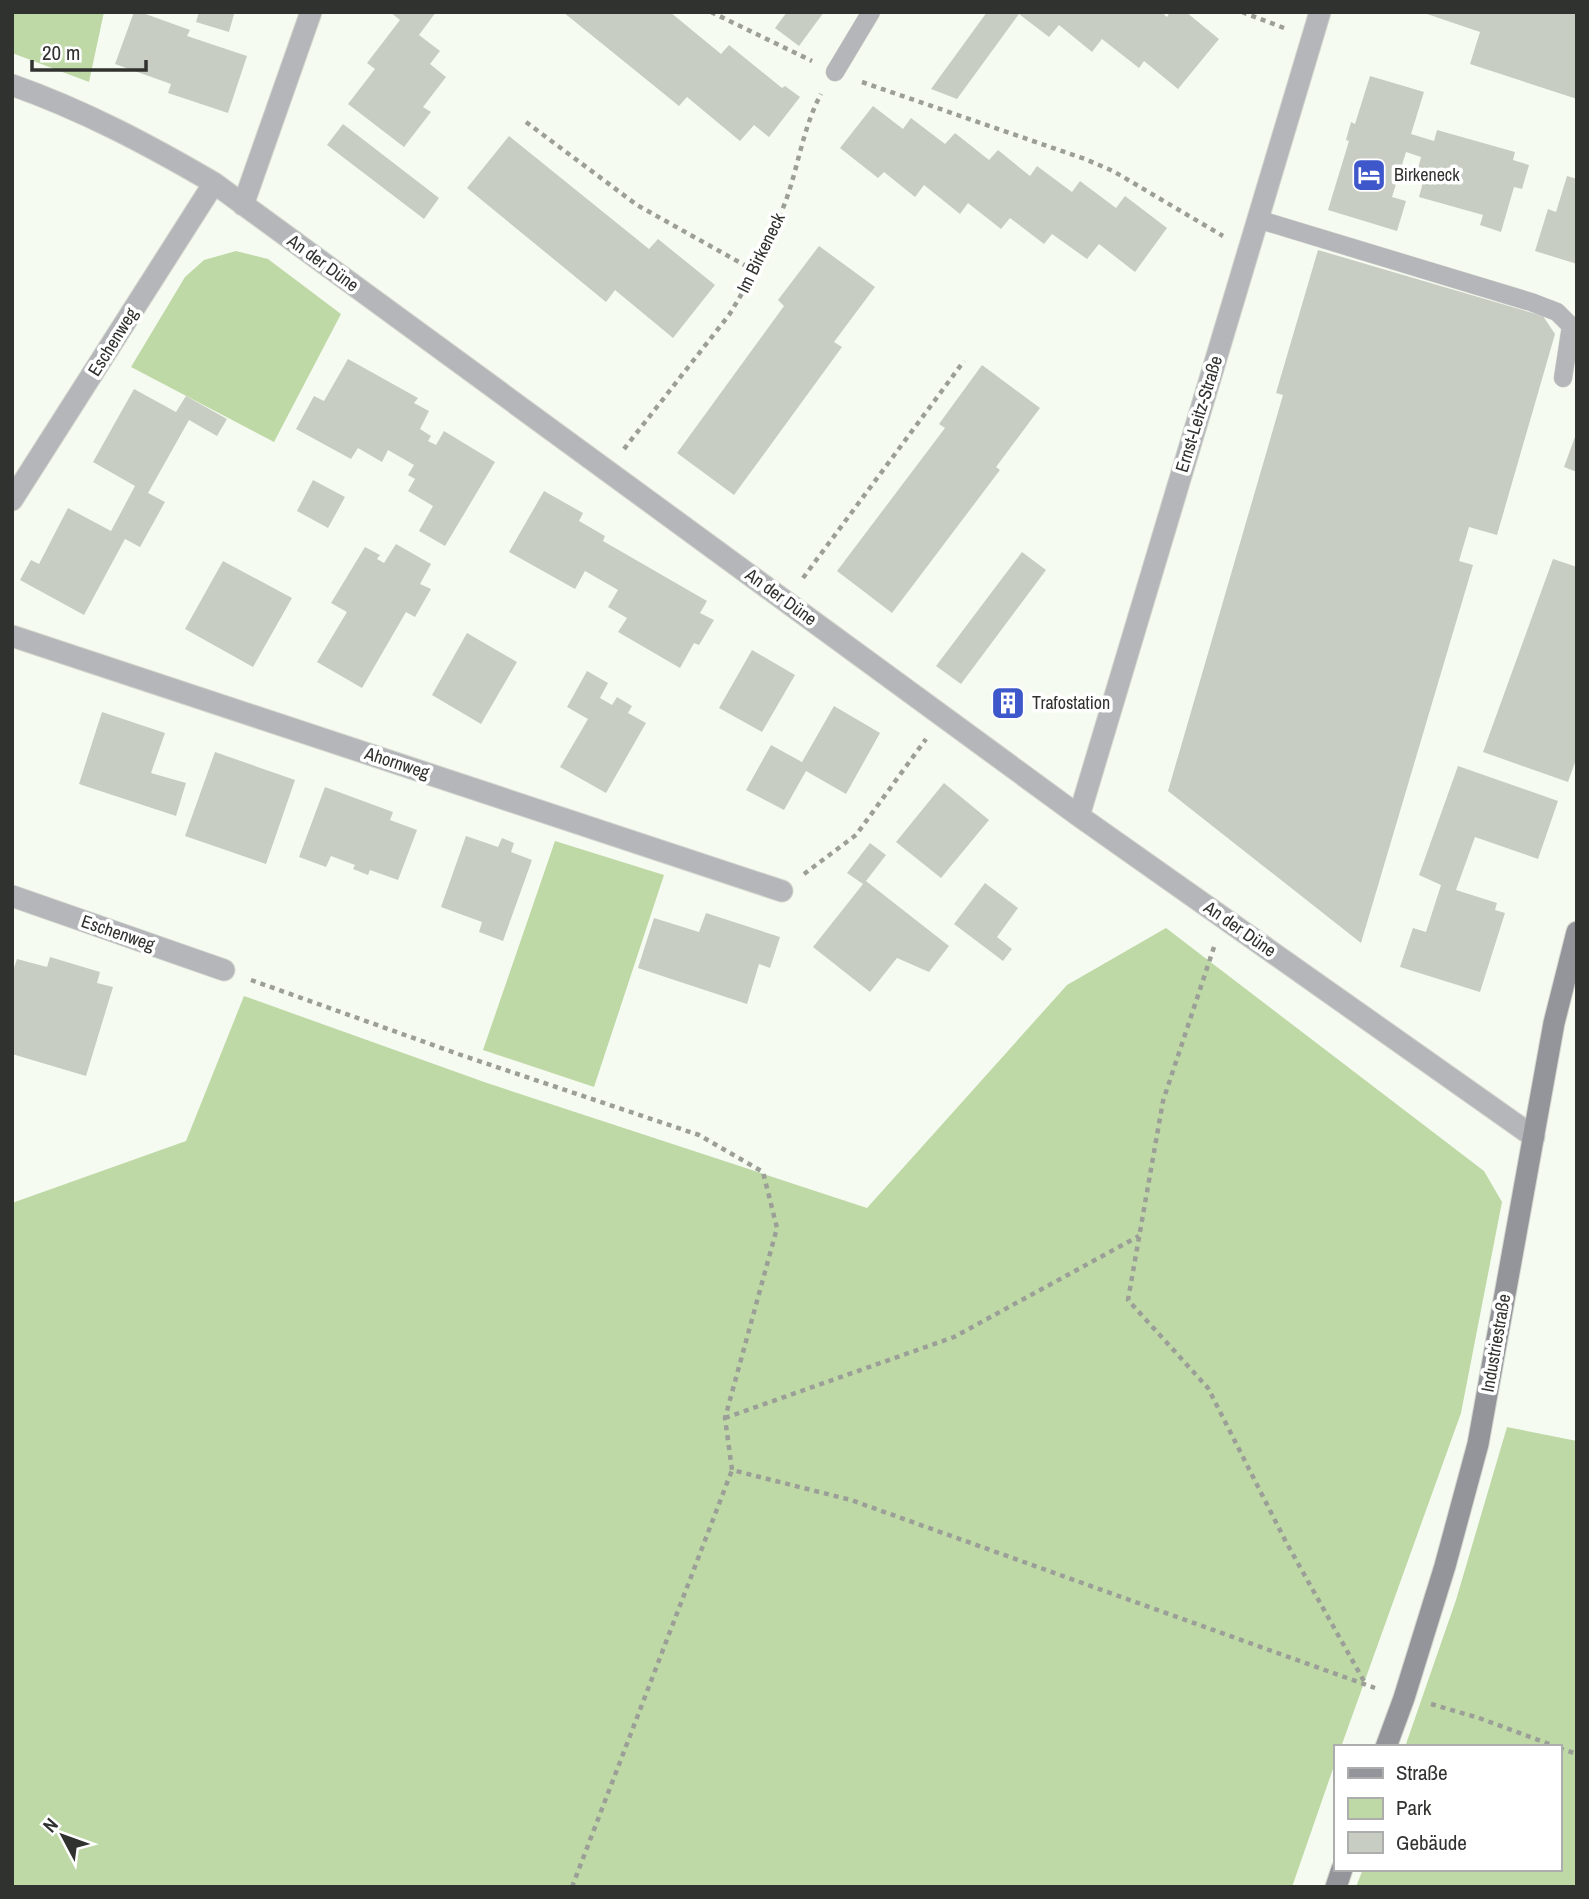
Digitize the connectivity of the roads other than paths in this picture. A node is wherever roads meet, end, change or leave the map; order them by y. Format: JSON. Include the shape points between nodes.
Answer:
{"nodes":[{"id":1,"x":311,"y":12,"type":"edge"},
{"id":2,"x":871,"y":12,"type":"edge"},
{"id":3,"x":1320,"y":12,"type":"edge"},
{"id":4,"x":835,"y":72,"type":"road end"},
{"id":5,"x":12,"y":85,"type":"edge"},
{"id":6,"x":214,"y":183,"type":"junction"},
{"id":7,"x":243,"y":205,"type":"junction"},
{"id":8,"x":1257,"y":219,"type":"junction"},
{"id":9,"x":1563,"y":378,"type":"dead end"},
{"id":10,"x":12,"y":500,"type":"edge"},
{"id":11,"x":12,"y":636,"type":"edge"},
{"id":12,"x":1079,"y":816,"type":"junction"},
{"id":13,"x":782,"y":891,"type":"road end"},
{"id":14,"x":12,"y":896,"type":"edge"},
{"id":15,"x":1577,"y":932,"type":"edge"},
{"id":16,"x":224,"y":970,"type":"road end"},
{"id":17,"x":1534,"y":1137,"type":"junction"},
{"id":18,"x":1387,"y":1745,"type":"edge"}],
"edges":[{"from":1,"to":7,"type":"street"},
{"from":2,"to":4,"type":"lane"},
{"from":3,"to":8,"type":"street","name":"Ernst-Leitz-Straße"},
{"from":5,"to":6,"type":"street","name":"An der Düne","via":[[115,129]]},
{"from":6,"to":7,"type":"street","name":"An der Düne"},
{"from":6,"to":10,"type":"street","name":"Eschenweg"},
{"from":7,"to":12,"type":"street","name":"An der Düne"},
{"from":8,"to":9,"type":"lane","via":[[1557,312],[1571,326]]},
{"from":8,"to":12,"type":"street","name":"Ernst-Leitz-Straße"},
{"from":11,"to":13,"type":"street","name":"Ahornweg"},
{"from":12,"to":17,"type":"street","name":"An der Düne"},
{"from":14,"to":16,"type":"street","name":"Eschenweg"},
{"from":15,"to":17,"type":"street","name":"Industriestraße"},
{"from":17,"to":18,"type":"street","name":"Industriestraße","via":[[1478,1444],[1445,1566]]}]}
